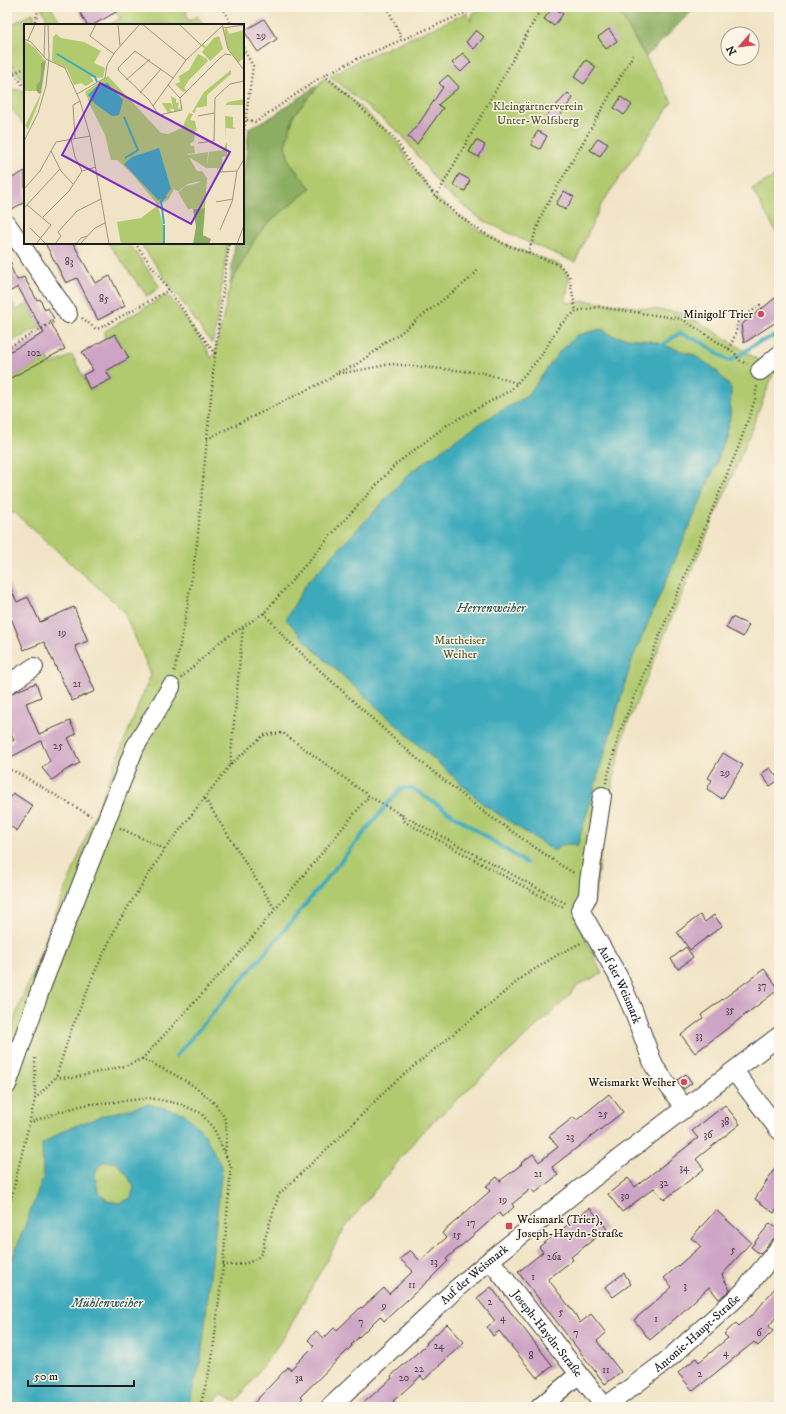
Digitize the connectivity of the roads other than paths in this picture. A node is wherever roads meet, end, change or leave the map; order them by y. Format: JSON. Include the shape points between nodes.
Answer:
{"nodes":[{"id":1,"x":7,"y":224,"type":"edge"},
{"id":2,"x":68,"y":314,"type":"road end"},
{"id":3,"x":779,"y":355,"type":"edge"},
{"id":4,"x":760,"y":371,"type":"road end"},
{"id":5,"x":34,"y":667,"type":"dead end"},
{"id":6,"x":7,"y":685,"type":"edge"},
{"id":7,"x":171,"y":687,"type":"road end"},
{"id":8,"x":602,"y":796,"type":"road end"},
{"id":9,"x":779,"y":1036,"type":"edge"},
{"id":10,"x":734,"y":1071,"type":"junction"},
{"id":11,"x":7,"y":1085,"type":"edge"},
{"id":12,"x":685,"y":1109,"type":"junction"},
{"id":13,"x":779,"y":1130,"type":"edge"},
{"id":14,"x":779,"y":1248,"type":"edge"},
{"id":15,"x":490,"y":1260,"type":"junction"},
{"id":16,"x":579,"y":1374,"type":"junction"},
{"id":17,"x":330,"y":1407,"type":"edge"},
{"id":18,"x":540,"y":1407,"type":"edge"},
{"id":19,"x":605,"y":1407,"type":"edge"}],
"edges":[{"from":1,"to":2,"type":"street"},
{"from":3,"to":4,"type":"street"},
{"from":5,"to":6,"type":"street"},
{"from":7,"to":11,"type":"street","via":[[135,747],[42,985]]},
{"from":8,"to":12,"type":"street","name":"Auf der Weismark","via":[[588,896],[580,910],[618,976],[654,1066]]},
{"from":9,"to":10,"type":"street","name":"Auf der Weismark"},
{"from":10,"to":12,"type":"street","name":"Auf der Weismark"},
{"from":10,"to":13,"type":"street"},
{"from":12,"to":15,"type":"street","name":"Auf der Weismark"},
{"from":14,"to":19,"type":"street","name":"Antonie-Haupt-Straße","via":[[742,1292],[712,1320],[665,1362]]},
{"from":15,"to":16,"type":"street","name":"Joseph-Haydn-Straße"},
{"from":15,"to":17,"type":"street","name":"Auf der Weismark"},
{"from":16,"to":18,"type":"street"},
{"from":16,"to":19,"type":"street","name":"Joseph-Haydn-Straße"}]}
